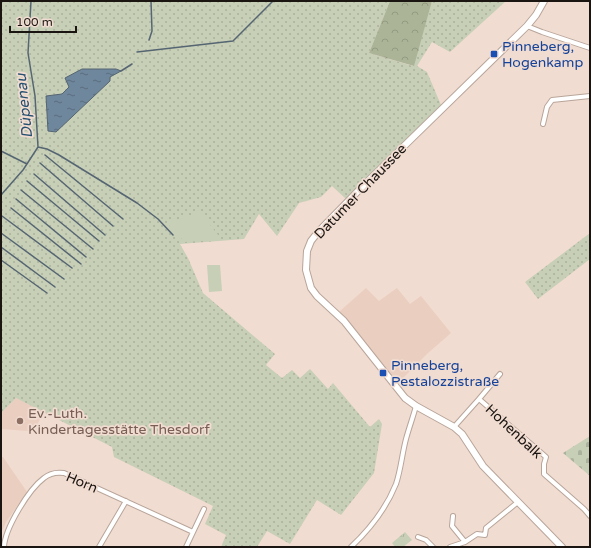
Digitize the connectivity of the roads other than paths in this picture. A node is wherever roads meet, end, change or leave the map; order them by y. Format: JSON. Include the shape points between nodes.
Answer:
{"nodes":[{"id":1,"x":544,"y":1,"type":"edge"},
{"id":2,"x":528,"y":26,"type":"junction"},
{"id":3,"x":590,"y":48,"type":"edge"},
{"id":4,"x":590,"y":96,"type":"edge"},
{"id":5,"x":543,"y":124,"type":"dead end"},
{"id":6,"x":500,"y":374,"type":"dead end"},
{"id":7,"x":479,"y":399,"type":"junction"},
{"id":8,"x":416,"y":406,"type":"junction"},
{"id":9,"x":454,"y":427,"type":"junction"},
{"id":10,"x":126,"y":501,"type":"junction"},
{"id":11,"x":518,"y":502,"type":"junction"},
{"id":12,"x":204,"y":509,"type":"dead end"},
{"id":13,"x":453,"y":516,"type":"dead end"},
{"id":14,"x":590,"y":516,"type":"edge"},
{"id":15,"x":193,"y":532,"type":"junction"},
{"id":16,"x":418,"y":538,"type":"dead end"},
{"id":17,"x":465,"y":542,"type":"junction"},
{"id":18,"x":4,"y":547,"type":"edge"},
{"id":19,"x":98,"y":547,"type":"edge"},
{"id":20,"x":186,"y":547,"type":"edge"},
{"id":21,"x":351,"y":547,"type":"edge"},
{"id":22,"x":433,"y":547,"type":"edge"},
{"id":23,"x":450,"y":547,"type":"edge"},
{"id":24,"x":562,"y":547,"type":"edge"}],
"edges":[{"from":1,"to":2,"type":"street","name":"Datumer Chaussee"},
{"from":2,"to":3,"type":"street"},
{"from":2,"to":8,"type":"street","name":"Datumer Chaussee","via":[[360,188],[318,232],[307,250],[306,270],[317,296],[344,321],[405,398]]},
{"from":4,"to":5,"type":"street","via":[[552,100],[547,107]]},
{"from":6,"to":7,"type":"street","name":"Hohenbalk"},
{"from":7,"to":9,"type":"street","name":"Hohenbalk"},
{"from":7,"to":14,"type":"street","name":"Hohenbalk","via":[[546,457],[544,474]]},
{"from":8,"to":9,"type":"street","name":"Datumer Chaussee"},
{"from":8,"to":21,"type":"street","via":[[396,486],[375,522]]},
{"from":9,"to":11,"type":"street","name":"Datumer Chaussee","via":[[462,434],[483,466]]},
{"from":10,"to":15,"type":"street","name":"Horn"},
{"from":10,"to":18,"type":"street","name":"Horn","via":[[64,473],[51,474],[40,482],[12,521]]},
{"from":10,"to":19,"type":"street"},
{"from":11,"to":17,"type":"street","via":[[486,528],[485,535],[477,534]]},
{"from":11,"to":24,"type":"street","name":"Datumer Chaussee"},
{"from":12,"to":15,"type":"street"},
{"from":13,"to":17,"type":"street","via":[[452,526]]},
{"from":15,"to":20,"type":"street"},
{"from":16,"to":22,"type":"street","via":[[426,540]]},
{"from":17,"to":23,"type":"street"}]}
